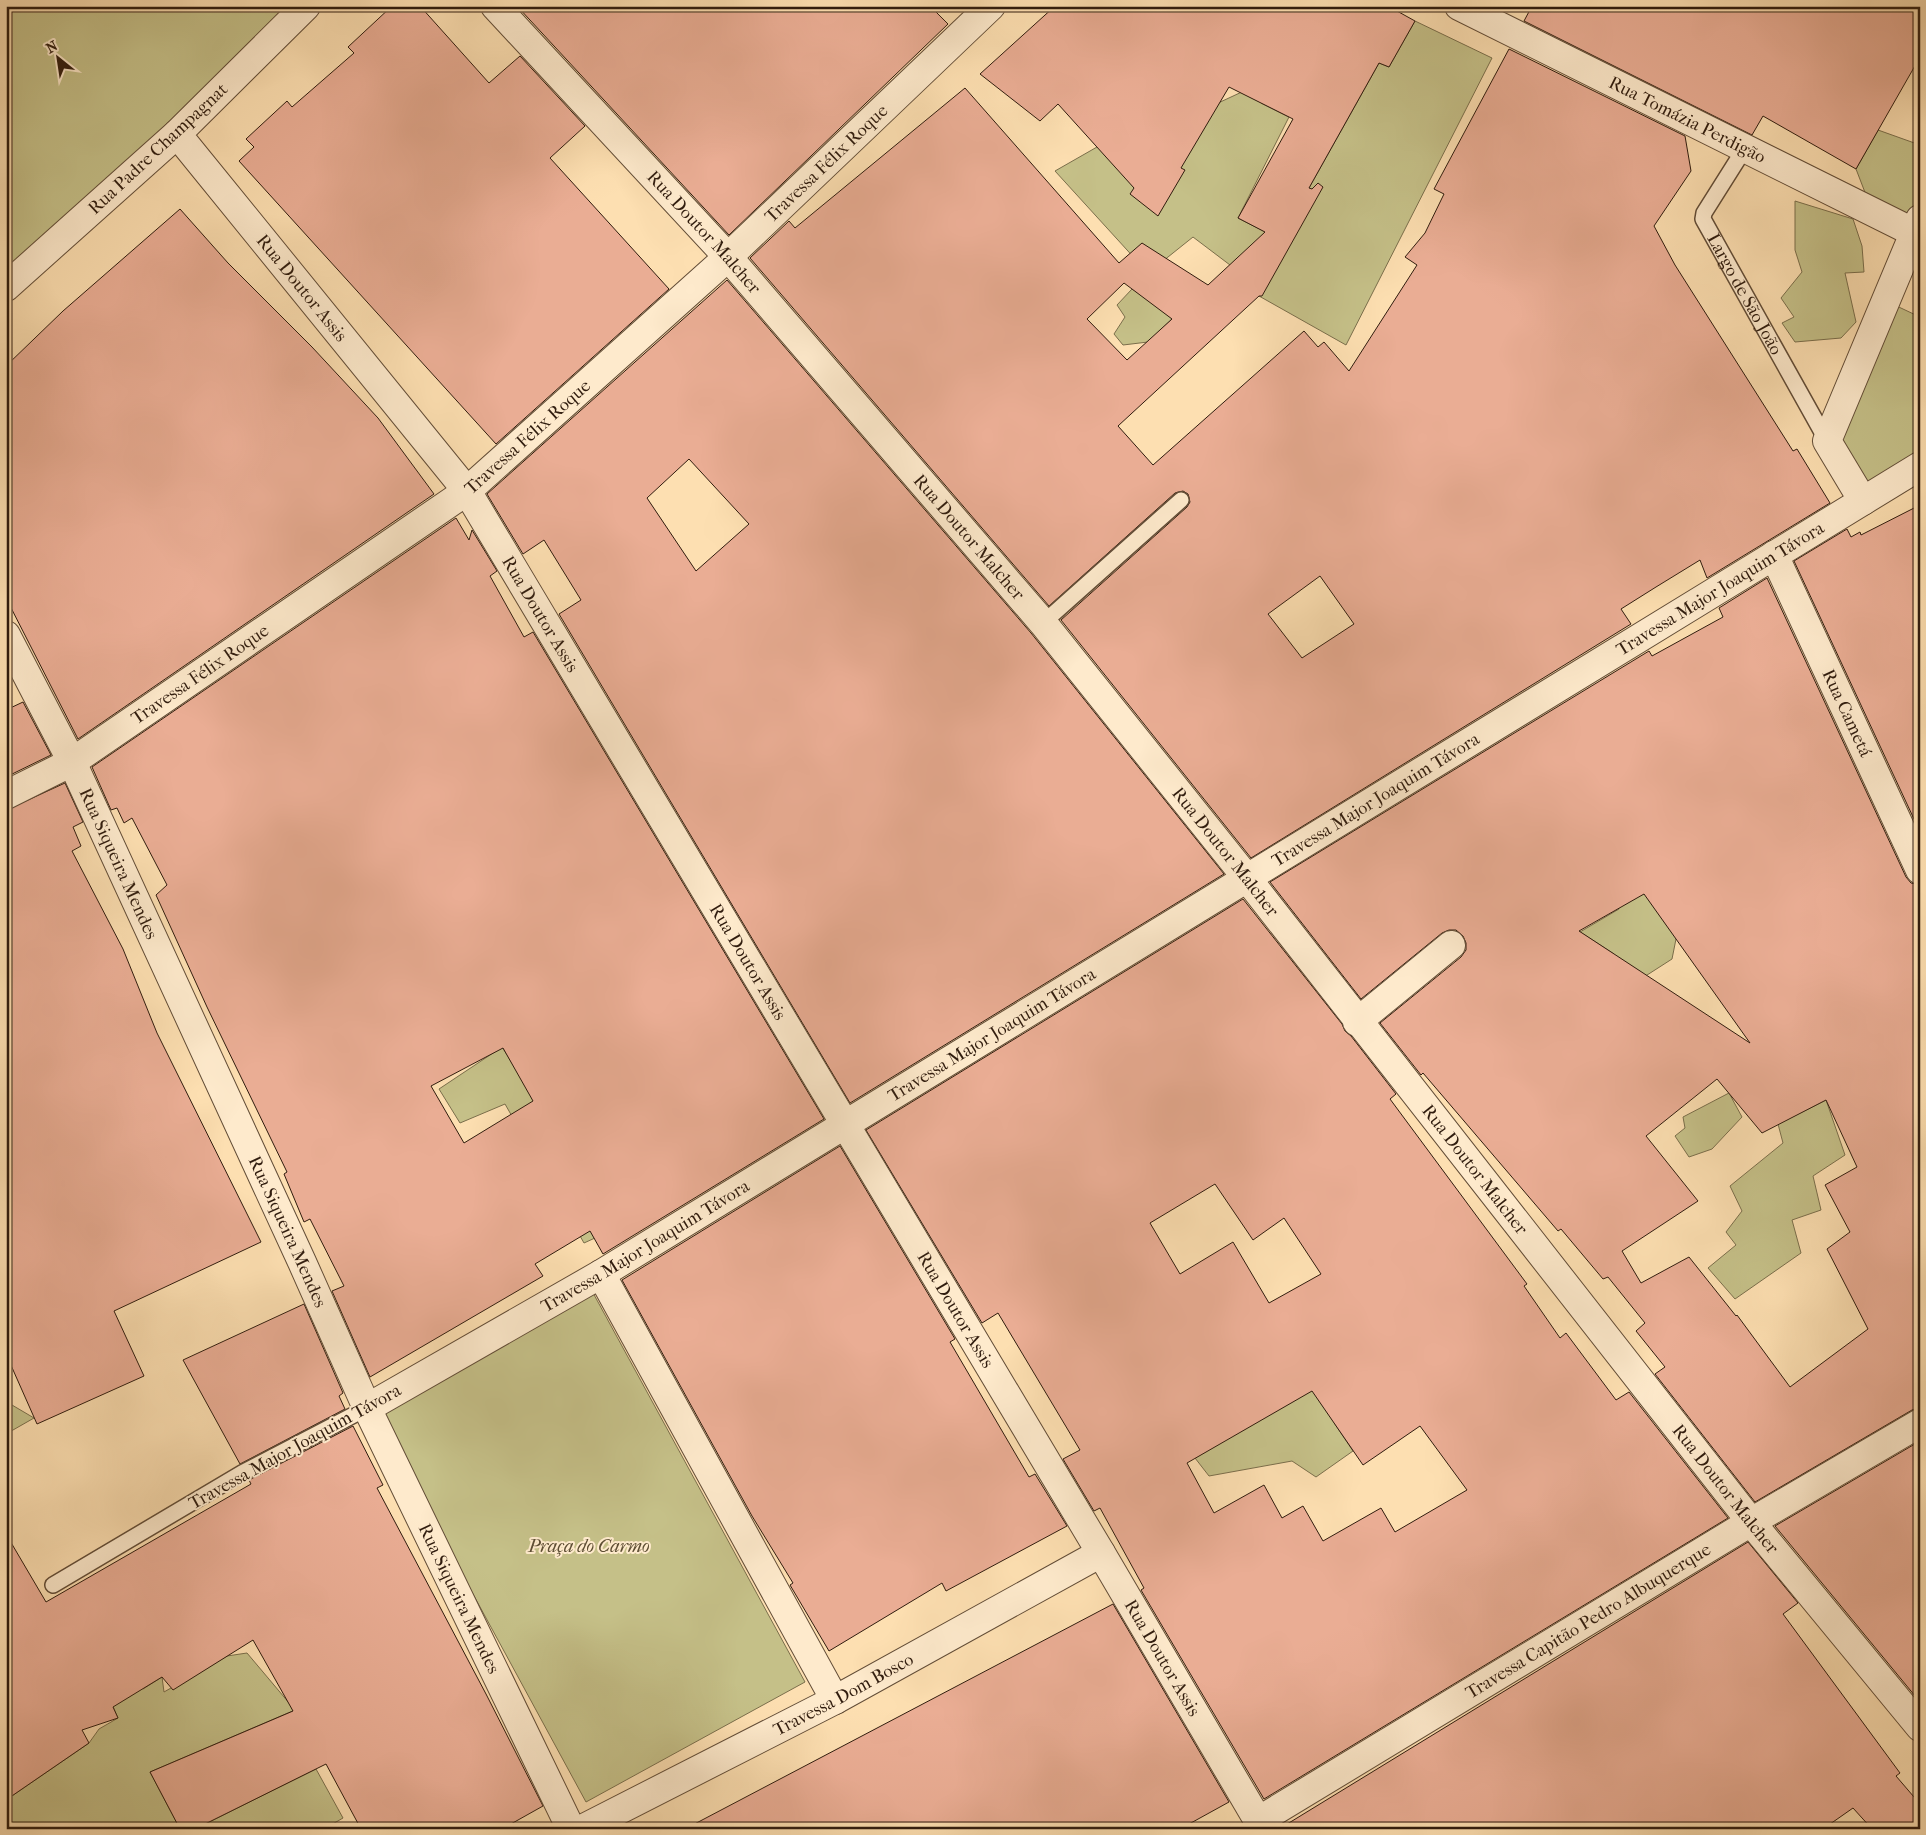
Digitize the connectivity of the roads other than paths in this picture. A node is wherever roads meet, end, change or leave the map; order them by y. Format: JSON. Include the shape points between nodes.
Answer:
{"nodes":[{"id":1,"x":306,"y":6,"type":"edge"},
{"id":2,"x":496,"y":6,"type":"edge"},
{"id":3,"x":991,"y":6,"type":"edge"},
{"id":4,"x":1459,"y":6,"type":"edge"},
{"id":5,"x":177,"y":134,"type":"junction"},
{"id":6,"x":1745,"y":148,"type":"junction"},
{"id":7,"x":1917,"y":226,"type":"edge"},
{"id":8,"x":728,"y":257,"type":"junction"},
{"id":9,"x":6,"y":287,"type":"edge"},
{"id":10,"x":1827,"y":441,"type":"junction"},
{"id":11,"x":1920,"y":466,"type":"edge"},
{"id":12,"x":467,"y":491,"type":"junction"},
{"id":13,"x":1181,"y":500,"type":"dead end"},
{"id":14,"x":1863,"y":501,"type":"junction"},
{"id":15,"x":1774,"y":555,"type":"junction"},
{"id":16,"x":1043,"y":623,"type":"junction"},
{"id":17,"x":6,"y":635,"type":"edge"},
{"id":18,"x":72,"y":762,"type":"junction"},
{"id":19,"x":6,"y":795,"type":"edge"},
{"id":20,"x":1920,"y":870,"type":"edge"},
{"id":21,"x":1246,"y":877,"type":"junction"},
{"id":22,"x":1451,"y":945,"type":"dead end"},
{"id":23,"x":1357,"y":1022,"type":"junction"},
{"id":24,"x":845,"y":1124,"type":"junction"},
{"id":25,"x":601,"y":1274,"type":"junction"},
{"id":26,"x":367,"y":1408,"type":"junction"},
{"id":27,"x":1920,"y":1423,"type":"edge"},
{"id":28,"x":1751,"y":1522,"type":"junction"},
{"id":29,"x":1101,"y":1553,"type":"junction"},
{"id":30,"x":53,"y":1585,"type":"dead end"},
{"id":31,"x":836,"y":1700,"type":"junction"},
{"id":32,"x":1920,"y":1727,"type":"edge"},
{"id":33,"x":1260,"y":1825,"type":"edge"},
{"id":34,"x":571,"y":1829,"type":"edge"},
{"id":35,"x":582,"y":1829,"type":"edge"}],
"edges":[{"from":1,"to":5,"type":"street","name":"Rua Padre Champagnat"},
{"from":2,"to":8,"type":"street","name":"Rua Doutor Malcher"},
{"from":3,"to":8,"type":"street","name":"Travessa Félix Roque"},
{"from":4,"to":6,"type":"street","name":"Rua Tomázia Perdigão"},
{"from":5,"to":9,"type":"street","name":"Rua Padre Champagnat"},
{"from":5,"to":12,"type":"street","name":"Rua Doutor Assis"},
{"from":6,"to":7,"type":"street","name":"Rua Tomázia Perdigão"},
{"from":6,"to":10,"type":"lane","name":"Largo de São João","via":[[1704,213],[1704,219]]},
{"from":7,"to":10,"type":"street"},
{"from":8,"to":12,"type":"street","name":"Travessa Félix Roque"},
{"from":8,"to":16,"type":"street","name":"Rua Doutor Malcher"},
{"from":10,"to":14,"type":"street","name":"Largo de São João"},
{"from":11,"to":14,"type":"street","name":"Travessa Major Joaquim Távora"},
{"from":12,"to":18,"type":"street","name":"Travessa Félix Roque"},
{"from":12,"to":24,"type":"street","name":"Rua Doutor Assis"},
{"from":13,"to":16,"type":"lane"},
{"from":14,"to":15,"type":"street","name":"Travessa Major Joaquim Távora"},
{"from":15,"to":20,"type":"street","name":"Rua Cametá"},
{"from":15,"to":21,"type":"street","name":"Travessa Major Joaquim Távora"},
{"from":16,"to":21,"type":"street","name":"Rua Doutor Malcher"},
{"from":17,"to":18,"type":"street","name":"Rua Siqueira Mendes"},
{"from":18,"to":19,"type":"street","name":"Travessa Félix Roque"},
{"from":18,"to":26,"type":"street","name":"Rua Siqueira Mendes"},
{"from":21,"to":23,"type":"street","name":"Rua Doutor Malcher"},
{"from":21,"to":24,"type":"street","name":"Travessa Major Joaquim Távora"},
{"from":22,"to":23,"type":"street"},
{"from":23,"to":28,"type":"street","name":"Rua Doutor Malcher"},
{"from":24,"to":25,"type":"street","name":"Travessa Major Joaquim Távora"},
{"from":24,"to":29,"type":"street","name":"Rua Doutor Assis"},
{"from":25,"to":26,"type":"street","name":"Travessa Major Joaquim Távora"},
{"from":25,"to":31,"type":"street"},
{"from":26,"to":30,"type":"lane","name":"Travessa Major Joaquim Távora","via":[[242,1473]]},
{"from":26,"to":34,"type":"street","name":"Rua Siqueira Mendes"},
{"from":27,"to":28,"type":"street","name":"Travessa Capitão Pedro Albuquerque"},
{"from":28,"to":32,"type":"street","name":"Rua Doutor Malcher"},
{"from":28,"to":33,"type":"street","name":"Travessa Capitão Pedro Albuquerque"},
{"from":29,"to":31,"type":"street","name":"Travessa Dom Bosco"},
{"from":29,"to":33,"type":"street","name":"Rua Doutor Assis"},
{"from":31,"to":35,"type":"street","name":"Travessa Dom Bosco"}]}
